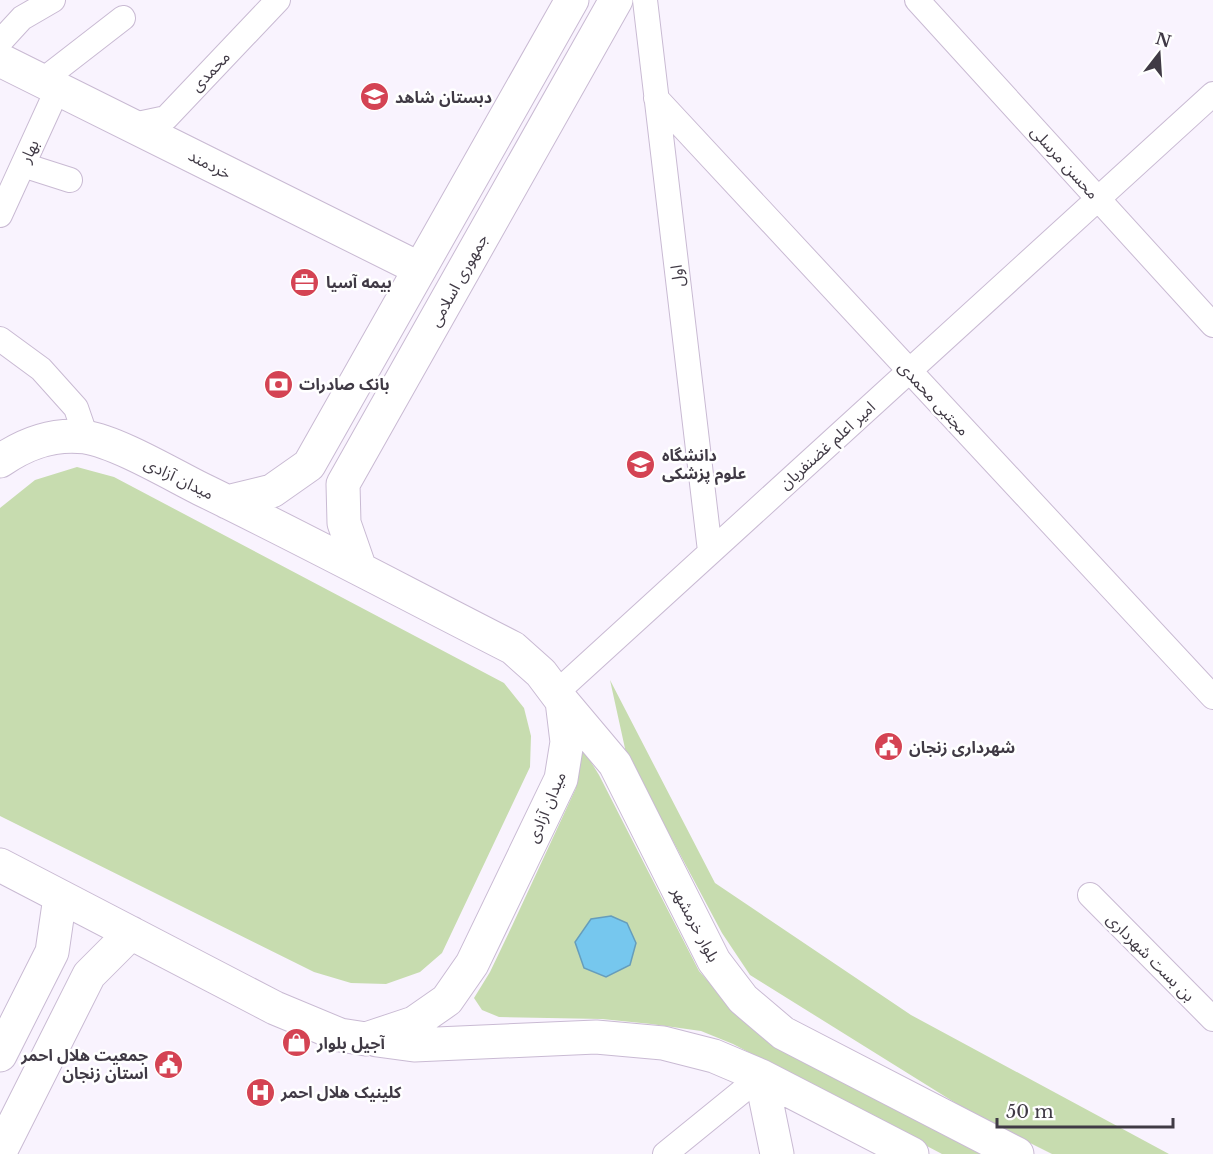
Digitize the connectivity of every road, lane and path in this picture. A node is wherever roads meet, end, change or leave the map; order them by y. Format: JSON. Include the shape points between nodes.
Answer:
{"nodes":[{"id":1,"x":53,"y":0,"type":"edge"},
{"id":2,"x":278,"y":0,"type":"edge"},
{"id":3,"x":572,"y":0,"type":"edge"},
{"id":4,"x":616,"y":0,"type":"edge"},
{"id":5,"x":645,"y":0,"type":"edge"},
{"id":6,"x":917,"y":0,"type":"edge"},
{"id":7,"x":123,"y":18,"type":"dead end"},
{"id":8,"x":0,"y":42,"type":"edge"},
{"id":9,"x":0,"y":60,"type":"edge"},
{"id":10,"x":51,"y":84,"type":"junction"},
{"id":11,"x":1213,"y":94,"type":"edge"},
{"id":12,"x":656,"y":98,"type":"junction"},
{"id":13,"x":133,"y":125,"type":"junction"},
{"id":14,"x":23,"y":165,"type":"junction"},
{"id":15,"x":70,"y":180,"type":"dead end"},
{"id":16,"x":1098,"y":199,"type":"junction"},
{"id":17,"x":0,"y":215,"type":"edge"},
{"id":18,"x":420,"y":269,"type":"junction"},
{"id":19,"x":1213,"y":325,"type":"edge"},
{"id":20,"x":0,"y":339,"type":"edge"},
{"id":21,"x":909,"y":370,"type":"junction"},
{"id":22,"x":0,"y":437,"type":"edge"},
{"id":23,"x":52,"y":437,"type":"junction"},
{"id":24,"x":86,"y":437,"type":"junction"},
{"id":25,"x":0,"y":461,"type":"edge"},
{"id":26,"x":227,"y":502,"type":"junction"},
{"id":27,"x":710,"y":551,"type":"junction"},
{"id":28,"x":360,"y":569,"type":"junction"},
{"id":29,"x":559,"y":697,"type":"junction"},
{"id":30,"x":1213,"y":698,"type":"edge"},
{"id":31,"x":0,"y":865,"type":"edge"},
{"id":32,"x":1090,"y":895,"type":"dead end"},
{"id":33,"x":60,"y":897,"type":"junction"},
{"id":34,"x":131,"y":933,"type":"junction"},
{"id":35,"x":52,"y":952,"type":"junction"},
{"id":36,"x":90,"y":974,"type":"junction"},
{"id":37,"x":1213,"y":1019,"type":"edge"},
{"id":38,"x":366,"y":1039,"type":"junction"},
{"id":39,"x":0,"y":1055,"type":"edge"},
{"id":40,"x":761,"y":1076,"type":"junction"},
{"id":41,"x":0,"y":1152,"type":"edge"},
{"id":42,"x":665,"y":1154,"type":"edge"},
{"id":43,"x":777,"y":1154,"type":"edge"},
{"id":44,"x":912,"y":1154,"type":"edge"},
{"id":45,"x":1017,"y":1154,"type":"edge"}],
"edges":[{"from":1,"to":8,"type":"street","via":[[22,18]]},
{"from":2,"to":13,"type":"street","name":"محمدی","via":[[166,118]]},
{"from":3,"to":18,"type":"main road"},
{"from":4,"to":28,"type":"main road","name":"جمهوری اسلامی","via":[[343,484],[344,523]]},
{"from":5,"to":12,"type":"street","name":"اول"},
{"from":6,"to":16,"type":"street","name":"محسن مرسلی"},
{"from":7,"to":10,"type":"street"},
{"from":9,"to":10,"type":"main road","name":"خردمند"},
{"from":10,"to":13,"type":"main road","name":"خردمند"},
{"from":10,"to":14,"type":"street","name":"بهار"},
{"from":11,"to":16,"type":"street","name":"امیر اعلم غضنفریان"},
{"from":12,"to":21,"type":"street","name":"مجتبی محمدی"},
{"from":12,"to":27,"type":"street","name":"اول"},
{"from":13,"to":18,"type":"main road","name":"خردمند"},
{"from":14,"to":15,"type":"street"},
{"from":14,"to":17,"type":"street","name":"بهار"},
{"from":16,"to":19,"type":"street","name":"محسن مرسلی"},
{"from":16,"to":21,"type":"street","name":"امیر اعلم غضنفریان"},
{"from":18,"to":26,"type":"main road","via":[[309,465],[272,492]]},
{"from":20,"to":24,"type":"street","via":[[42,369],[76,408]]},
{"from":21,"to":27,"type":"street","name":"امیر اعلم غضنفریان"},
{"from":21,"to":30,"type":"street","name":"مجتبی محمدی"},
{"from":22,"to":23,"type":"main road"},
{"from":23,"to":24,"type":"main road","name":"میدان آزادی"},
{"from":23,"to":25,"type":"main road","name":"میدان آزادی","via":[[19,447]]},
{"from":24,"to":26,"type":"main road","name":"میدان آزادی","via":[[118,448]]},
{"from":26,"to":28,"type":"main road","name":"میدان آزادی"},
{"from":27,"to":29,"type":"street","name":"امیر اعلم غضنفریان"},
{"from":28,"to":29,"type":"main road","name":"میدان آزادی","via":[[513,648],[541,672]]},
{"from":29,"to":38,"type":"main road","name":"میدان آزادی","via":[[567,742],[561,779],[472,964],[447,999],[414,1023]]},
{"from":29,"to":45,"type":"main road","name":"بلوار خرمشهر","via":[[615,764],[714,961],[743,999],[783,1033]]},
{"from":31,"to":33,"type":"main road","name":"میدان آزادی"},
{"from":32,"to":37,"type":"street","name":"بن بست شهرداری"},
{"from":33,"to":34,"type":"main road","name":"میدان آزادی"},
{"from":33,"to":35,"type":"main road"},
{"from":34,"to":36,"type":"main road"},
{"from":34,"to":38,"type":"main road","name":"میدان آزادی","via":[[275,1008],[340,1035]]},
{"from":35,"to":36,"type":"main road","via":[[80,961]]},
{"from":35,"to":39,"type":"main road"},
{"from":36,"to":41,"type":"main road"},
{"from":38,"to":40,"type":"main road","via":[[414,1045],[596,1037],[663,1043],[714,1056]]},
{"from":40,"to":42,"type":"street"},
{"from":40,"to":43,"type":"main road"},
{"from":40,"to":44,"type":"main road"}]}
